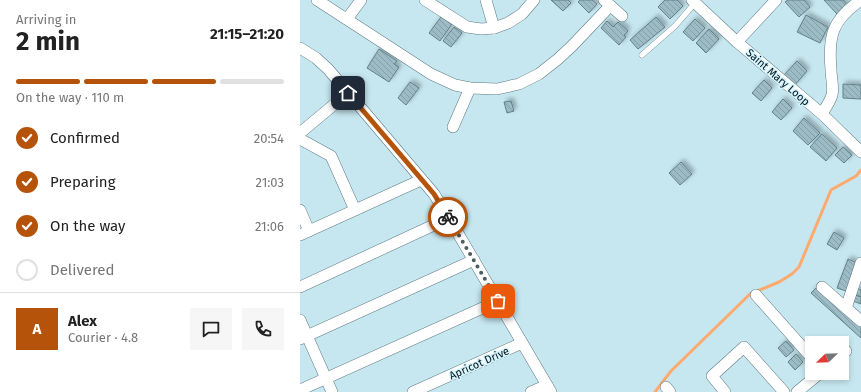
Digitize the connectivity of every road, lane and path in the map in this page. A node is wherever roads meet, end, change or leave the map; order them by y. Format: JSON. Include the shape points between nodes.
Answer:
{"nodes":[{"id":1,"x":317,"y":0,"type":"edge"},
{"id":2,"x":361,"y":0,"type":"edge"},
{"id":3,"x":425,"y":0,"type":"edge"},
{"id":4,"x":486,"y":0,"type":"edge"},
{"id":5,"x":534,"y":0,"type":"edge"},
{"id":6,"x":776,"y":0,"type":"edge"},
{"id":7,"x":861,"y":0,"type":"edge"},
{"id":8,"x":695,"y":1,"type":"edge"},
{"id":9,"x":607,"y":3,"type":"edge"},
{"id":10,"x":622,"y":16,"type":"dead end"},
{"id":11,"x":347,"y":19,"type":"junction"},
{"id":12,"x":494,"y":28,"type":"junction"},
{"id":13,"x":737,"y":42,"type":"junction"},
{"id":14,"x":300,"y":48,"type":"edge"},
{"id":15,"x":642,"y":55,"type":"dead end"},
{"id":16,"x":470,"y":88,"type":"junction"},
{"id":17,"x":348,"y":93,"type":"junction"},
{"id":18,"x":822,"y":114,"type":"junction"},
{"id":19,"x":453,"y":127,"type":"dead end"},
{"id":20,"x":300,"y":133,"type":"edge"},
{"id":21,"x":300,"y":139,"type":"edge"},
{"id":22,"x":861,"y":152,"type":"edge"},
{"id":23,"x":421,"y":180,"type":"junction"},
{"id":24,"x":300,"y":210,"type":"edge"},
{"id":25,"x":355,"y":210,"type":"junction"},
{"id":26,"x":449,"y":218,"type":"junction"},
{"id":27,"x":305,"y":233,"type":"edge"},
{"id":28,"x":474,"y":260,"type":"junction"},
{"id":29,"x":861,"y":263,"type":"edge"},
{"id":30,"x":300,"y":287,"type":"edge"},
{"id":31,"x":822,"y":287,"type":"dead end"},
{"id":32,"x":756,"y":294,"type":"dead end"},
{"id":33,"x":498,"y":301,"type":"junction"},
{"id":34,"x":846,"y":308,"type":"junction"},
{"id":35,"x":300,"y":320,"type":"edge"},
{"id":36,"x":861,"y":321,"type":"edge"},
{"id":37,"x":304,"y":337,"type":"edge"},
{"id":38,"x":522,"y":343,"type":"junction"},
{"id":39,"x":805,"y":350,"type":"edge"},
{"id":40,"x":326,"y":378,"type":"junction"},
{"id":41,"x":812,"y":380,"type":"edge"},
{"id":42,"x":549,"y":388,"type":"edge"},
{"id":43,"x":300,"y":390,"type":"edge"},
{"id":44,"x":417,"y":391,"type":"edge"},
{"id":45,"x":332,"y":392,"type":"edge"},
{"id":46,"x":531,"y":392,"type":"edge"},
{"id":47,"x":725,"y":392,"type":"edge"},
{"id":48,"x":784,"y":392,"type":"edge"},
{"id":49,"x":797,"y":392,"type":"edge"}],
"edges":[{"from":1,"to":11,"type":"street"},
{"from":2,"to":11,"type":"street"},
{"from":3,"to":12,"type":"street","via":[[467,27]]},
{"from":4,"to":12,"type":"street"},
{"from":5,"to":12,"type":"street","via":[[522,14]]},
{"from":6,"to":13,"type":"street"},
{"from":7,"to":18,"type":"street","via":[[834,28],[829,52],[832,93]]},
{"from":8,"to":13,"type":"street","name":"Saint Mary Loop"},
{"from":8,"to":15,"type":"lane","via":[[675,26]]},
{"from":9,"to":10,"type":"street"},
{"from":9,"to":16,"type":"street","via":[[572,46],[539,74],[519,84],[497,89]]},
{"from":11,"to":16,"type":"street","via":[[431,74],[455,85]]},
{"from":13,"to":18,"type":"street","name":"Saint Mary Loop"},
{"from":14,"to":17,"type":"street","via":[[328,69]]},
{"from":16,"to":19,"type":"street"},
{"from":17,"to":20,"type":"street"},
{"from":17,"to":23,"type":"street"},
{"from":18,"to":22,"type":"street","name":"Saint Mary Loop"},
{"from":21,"to":25,"type":"street","via":[[331,156]]},
{"from":23,"to":25,"type":"street"},
{"from":23,"to":26,"type":"street","via":[[434,194]]},
{"from":24,"to":27,"type":"street"},
{"from":25,"to":27,"type":"street"},
{"from":26,"to":28,"type":"street"},
{"from":26,"to":30,"type":"street"},
{"from":28,"to":33,"type":"street"},
{"from":28,"to":37,"type":"street"},
{"from":29,"to":34,"type":"street"},
{"from":31,"to":34,"type":"street"},
{"from":32,"to":39,"type":"street"},
{"from":33,"to":38,"type":"street"},
{"from":33,"to":40,"type":"street"},
{"from":34,"to":36,"type":"street"},
{"from":35,"to":37,"type":"street"},
{"from":37,"to":40,"type":"street"},
{"from":38,"to":42,"type":"street"},
{"from":38,"to":44,"type":"street","name":"Apricot Drive"},
{"from":40,"to":43,"type":"street"},
{"from":40,"to":45,"type":"street"},
{"from":41,"to":49,"type":"street"},
{"from":42,"to":46,"type":"street"},
{"from":47,"to":48,"type":"street","via":[[712,376],[744,347]]}]}
